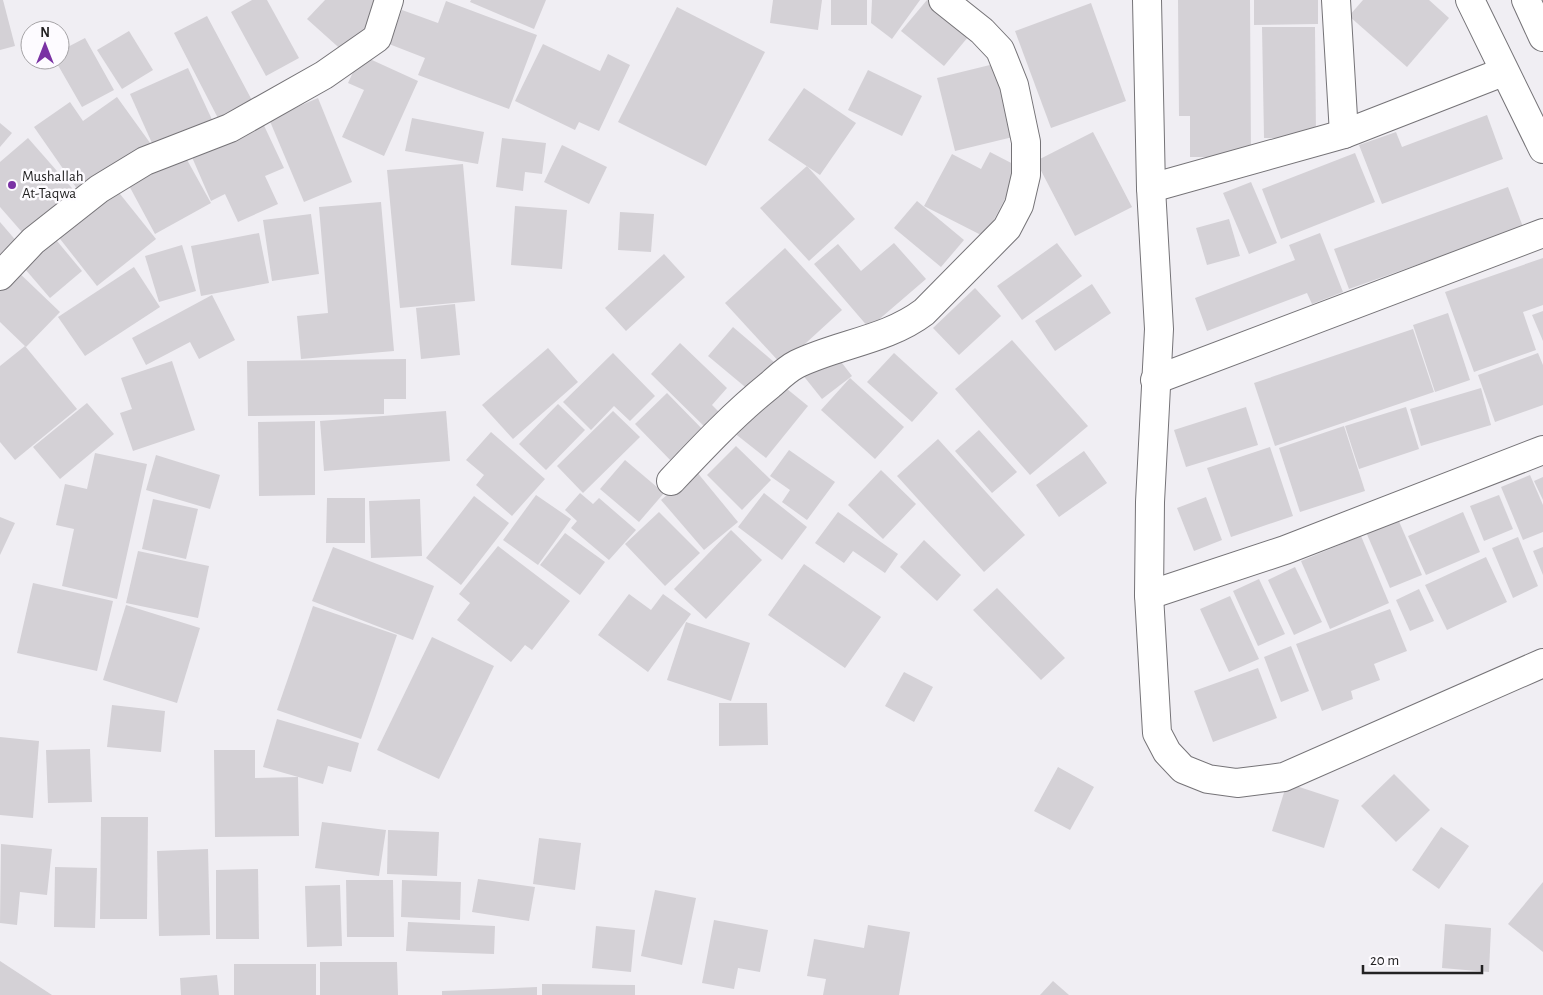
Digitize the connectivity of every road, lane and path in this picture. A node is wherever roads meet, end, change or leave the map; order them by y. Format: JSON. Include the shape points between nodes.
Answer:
{"nodes":[{"id":1,"x":389,"y":0,"type":"edge"},
{"id":2,"x":943,"y":0,"type":"edge"},
{"id":3,"x":1147,"y":0,"type":"edge"},
{"id":4,"x":1336,"y":0,"type":"edge"},
{"id":5,"x":1470,"y":0,"type":"edge"},
{"id":6,"x":1526,"y":0,"type":"edge"},
{"id":7,"x":1543,"y":37,"type":"edge"},
{"id":8,"x":1503,"y":72,"type":"junction"},
{"id":9,"x":1344,"y":134,"type":"junction"},
{"id":10,"x":1543,"y":149,"type":"edge"},
{"id":11,"x":1151,"y":188,"type":"junction"},
{"id":12,"x":1543,"y":232,"type":"edge"},
{"id":13,"x":0,"y":276,"type":"edge"},
{"id":14,"x":1155,"y":380,"type":"junction"},
{"id":15,"x":1543,"y":450,"type":"edge"},
{"id":16,"x":671,"y":481,"type":"dead end"},
{"id":17,"x":1149,"y":595,"type":"junction"},
{"id":18,"x":1543,"y":664,"type":"edge"}],
"edges":[{"from":1,"to":13,"type":"street","via":[[377,38],[324,75],[230,128],[145,161],[99,189],[33,241]]},
{"from":2,"to":16,"type":"street","via":[[1000,50],[1014,85],[1026,142],[1026,175],[1019,205],[1007,228],[924,312],[909,323],[795,365],[744,405]]},
{"from":3,"to":11,"type":"street"},
{"from":4,"to":9,"type":"street"},
{"from":5,"to":8,"type":"street"},
{"from":6,"to":7,"type":"street"},
{"from":8,"to":9,"type":"street"},
{"from":8,"to":10,"type":"street"},
{"from":9,"to":11,"type":"street"},
{"from":11,"to":14,"type":"street","via":[[1159,329]]},
{"from":12,"to":14,"type":"street"},
{"from":14,"to":17,"type":"street"},
{"from":15,"to":17,"type":"street","via":[[1285,550]]},
{"from":17,"to":18,"type":"street","via":[[1157,733],[1167,752],[1183,770],[1208,779],[1237,783],[1284,777]]}]}
